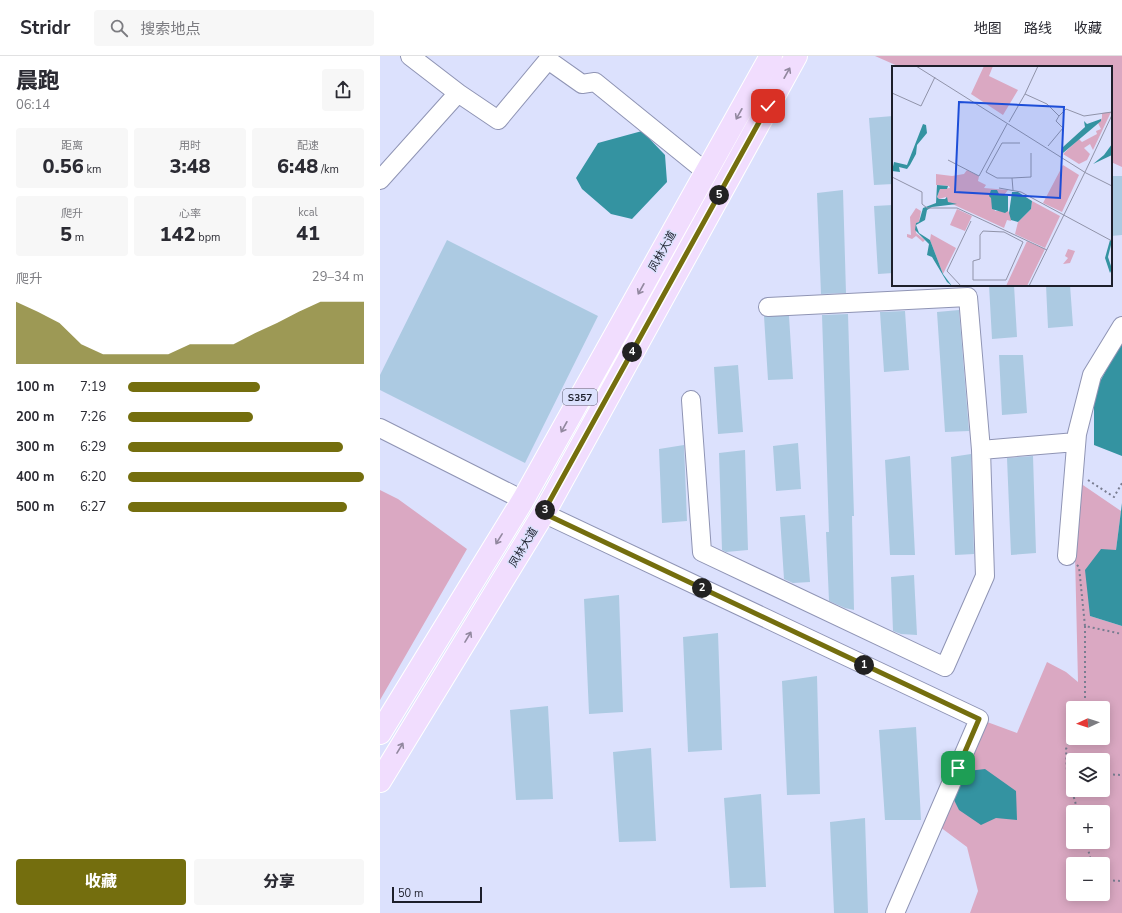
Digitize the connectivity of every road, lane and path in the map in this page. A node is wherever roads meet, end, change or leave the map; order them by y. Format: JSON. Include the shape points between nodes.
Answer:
{"nodes":[{"id":1,"x":410,"y":56,"type":"edge"},
{"id":2,"x":771,"y":56,"type":"edge"},
{"id":3,"x":796,"y":56,"type":"edge"},
{"id":4,"x":458,"y":93,"type":"junction"},
{"id":5,"x":706,"y":172,"type":"junction"},
{"id":6,"x":380,"y":180,"type":"edge"},
{"id":7,"x":768,"y":307,"type":"dead end"},
{"id":8,"x":1122,"y":326,"type":"edge"},
{"id":9,"x":691,"y":400,"type":"dead end"},
{"id":10,"x":380,"y":428,"type":"edge"},
{"id":11,"x":1076,"y":442,"type":"junction"},
{"id":12,"x":981,"y":450,"type":"junction"},
{"id":13,"x":1074,"y":471,"type":"junction"},
{"id":14,"x":1122,"y":483,"type":"edge"},
{"id":15,"x":523,"y":500,"type":"junction"},
{"id":16,"x":543,"y":513,"type":"junction"},
{"id":17,"x":1068,"y":556,"type":"joint"},
{"id":18,"x":1086,"y":626,"type":"junction"},
{"id":19,"x":1122,"y":634,"type":"edge"},
{"id":20,"x":1084,"y":701,"type":"edge"},
{"id":21,"x":380,"y":733,"type":"edge"},
{"id":22,"x":1110,"y":774,"type":"edge"},
{"id":23,"x":1122,"y":775,"type":"edge"},
{"id":24,"x":380,"y":781,"type":"edge"},
{"id":25,"x":1110,"y":880,"type":"edge"},
{"id":26,"x":1122,"y":881,"type":"edge"},
{"id":27,"x":895,"y":913,"type":"edge"}],
"edges":[{"from":1,"to":4,"type":"street"},
{"from":2,"to":5,"type":"main road","name":"凤林大道","number":"S357","one_way":true},
{"from":16,"to":3,"type":"main road","name":"凤林大道","number":"S357","one_way":true},
{"from":4,"to":5,"type":"street","via":[[498,120],[548,60],[582,84],[595,82]]},
{"from":4,"to":6,"type":"street"},
{"from":5,"to":15,"type":"main road","name":"凤林大道","number":"S357","one_way":true},
{"from":7,"to":12,"type":"street","via":[[968,297]]},
{"from":8,"to":11,"type":"street","via":[[1092,375]]},
{"from":9,"to":12,"type":"street","via":[[702,552],[945,667],[985,576]]},
{"from":10,"to":15,"type":"street"},
{"from":11,"to":12,"type":"street"},
{"from":11,"to":13,"type":"street"},
{"from":13,"to":14,"type":"path","via":[[1114,497]]},
{"from":13,"to":17,"type":"street"},
{"from":15,"to":21,"type":"main road","name":"凤林大道","number":"S357","one_way":true},
{"from":24,"to":16,"type":"main road","name":"凤林大道","number":"S357","one_way":true},
{"from":16,"to":27,"type":"street","via":[[979,719]]},
{"from":17,"to":18,"type":"path","via":[[1079,567]]},
{"from":18,"to":19,"type":"path"},
{"from":18,"to":20,"type":"path"},
{"from":22,"to":23,"type":"path"},
{"from":25,"to":26,"type":"path"}]}
